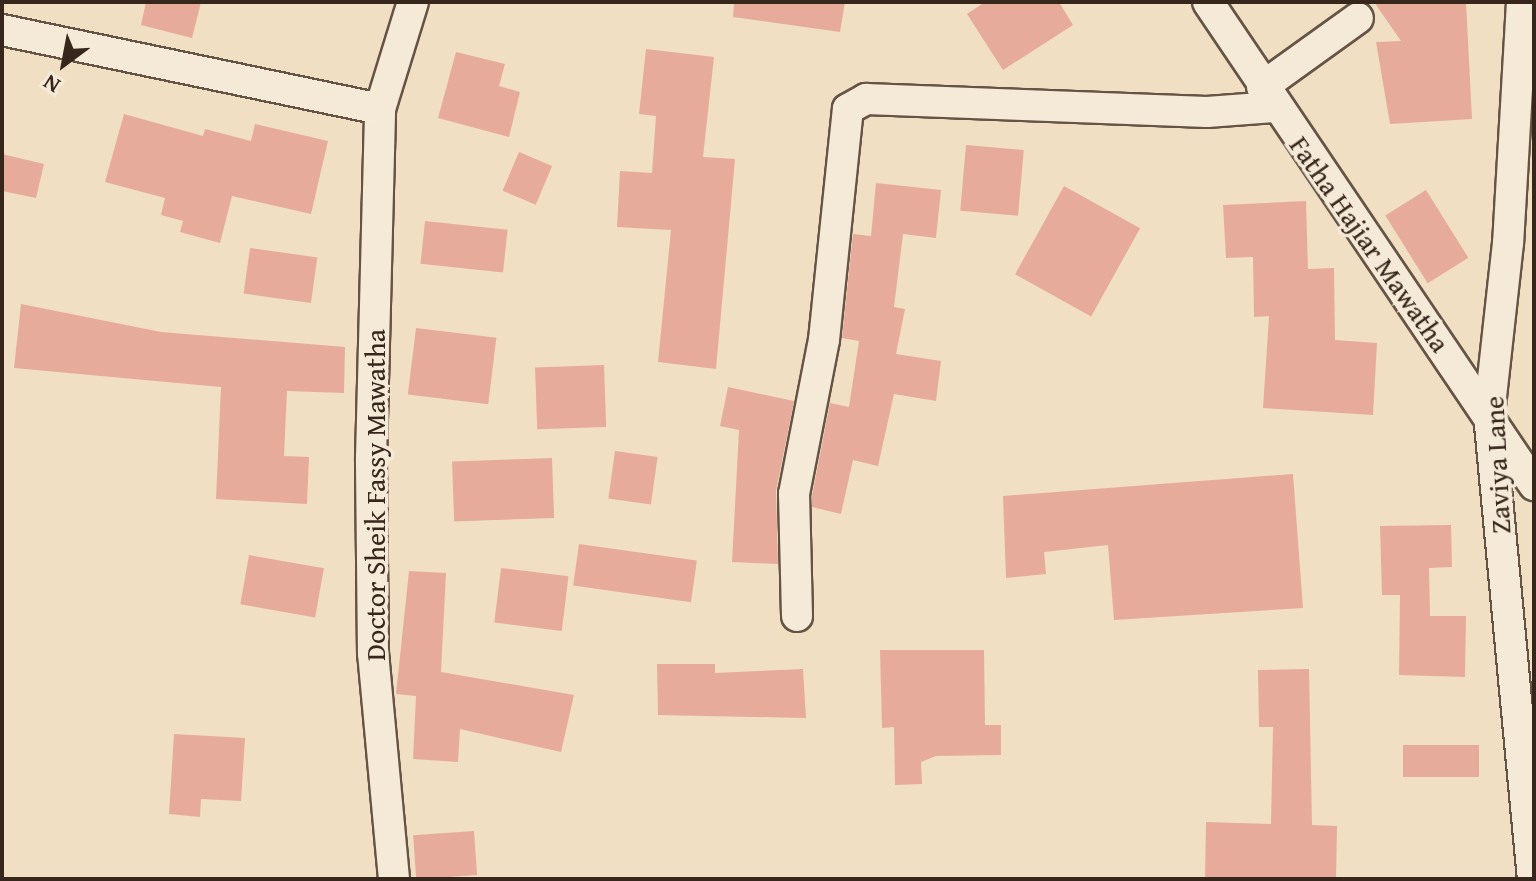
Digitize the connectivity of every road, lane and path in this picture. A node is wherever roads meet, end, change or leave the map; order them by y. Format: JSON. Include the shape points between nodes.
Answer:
{"nodes":[{"id":1,"x":413,"y":2,"type":"edge"},
{"id":2,"x":1208,"y":2,"type":"edge"},
{"id":3,"x":1522,"y":2,"type":"edge"},
{"id":4,"x":1358,"y":18,"type":"dead end"},
{"id":5,"x":2,"y":30,"type":"edge"},
{"id":6,"x":1268,"y":97,"type":"junction"},
{"id":7,"x":380,"y":109,"type":"junction"},
{"id":8,"x":1521,"y":244,"type":"edge"},
{"id":9,"x":1489,"y":414,"type":"junction"},
{"id":10,"x":1534,"y":485,"type":"edge"},
{"id":11,"x":797,"y":616,"type":"dead end"},
{"id":12,"x":394,"y":879,"type":"edge"},
{"id":13,"x":1533,"y":879,"type":"edge"}],
"edges":[{"from":1,"to":7,"type":"street","name":"Doctor Sheik Fassy Mawatha"},
{"from":2,"to":6,"type":"street","name":"Fatha Hajiar Mawatha"},
{"from":3,"to":8,"type":"street","name":"Zaviya Lane"},
{"from":4,"to":6,"type":"street"},
{"from":5,"to":7,"type":"street"},
{"from":6,"to":9,"type":"street","name":"Fatha Hajiar Mawatha"},
{"from":6,"to":11,"type":"street","via":[[1207,112],[866,99],[848,109],[824,340],[794,494]]},
{"from":7,"to":12,"type":"street","name":"Doctor Sheik Fassy Mawatha","via":[[373,654]]},
{"from":8,"to":9,"type":"street","name":"Zaviya Lane"},
{"from":9,"to":10,"type":"street","name":"Fatha Hajiar Mawatha"},
{"from":9,"to":13,"type":"street","name":"Zaviya Lane"}]}
